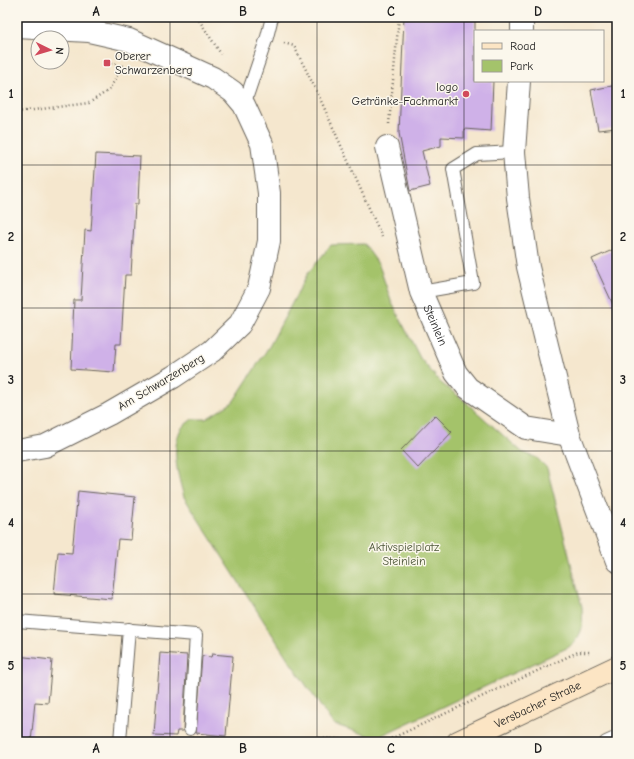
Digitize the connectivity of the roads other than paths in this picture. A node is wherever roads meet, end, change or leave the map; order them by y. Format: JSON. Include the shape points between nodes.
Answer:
{"nodes":[{"id":1,"x":272,"y":17,"type":"edge"},
{"id":2,"x":522,"y":17,"type":"edge"},
{"id":3,"x":17,"y":27,"type":"edge"},
{"id":4,"x":522,"y":30,"type":"edge"},
{"id":5,"x":518,"y":82,"type":"edge"},
{"id":6,"x":244,"y":105,"type":"junction"},
{"id":7,"x":387,"y":147,"type":"road end"},
{"id":8,"x":514,"y":152,"type":"junction"},
{"id":9,"x":421,"y":292,"type":"junction"},
{"id":10,"x":569,"y":435,"type":"junction"},
{"id":11,"x":17,"y":451,"type":"edge"},
{"id":12,"x":617,"y":561,"type":"edge"},
{"id":13,"x":17,"y":621,"type":"edge"},
{"id":14,"x":129,"y":629,"type":"junction"},
{"id":15,"x":617,"y":667,"type":"edge"},
{"id":16,"x":190,"y":729,"type":"dead end"},
{"id":17,"x":617,"y":737,"type":"edge"},
{"id":18,"x":120,"y":741,"type":"dead end"},
{"id":19,"x":458,"y":742,"type":"edge"},
{"id":20,"x":606,"y":742,"type":"edge"}],
"edges":[{"from":1,"to":6,"type":"lane"},
{"from":2,"to":4,"type":"street"},
{"from":3,"to":6,"type":"street","name":"Am Schwarzenberg","via":[[89,31],[130,40],[213,78],[233,92]]},
{"from":5,"to":8,"type":"street"},
{"from":6,"to":11,"type":"street","name":"Am Schwarzenberg","via":[[262,144],[269,193],[269,242],[259,288],[240,324],[212,351],[109,414],[45,446]]},
{"from":7,"to":9,"type":"street","name":"Steinlein"},
{"from":8,"to":9,"type":"lane","via":[[477,154],[453,170],[473,283]]},
{"from":8,"to":10,"type":"street","via":[[528,267]]},
{"from":9,"to":10,"type":"street","name":"Steinlein","via":[[456,373],[468,388],[526,428]]},
{"from":10,"to":12,"type":"street"},
{"from":13,"to":14,"type":"lane"},
{"from":14,"to":16,"type":"lane","via":[[196,635]]},
{"from":14,"to":18,"type":"lane"},
{"from":15,"to":19,"type":"main road","name":"Versbacher Straße"},
{"from":17,"to":20,"type":"lane"}]}
